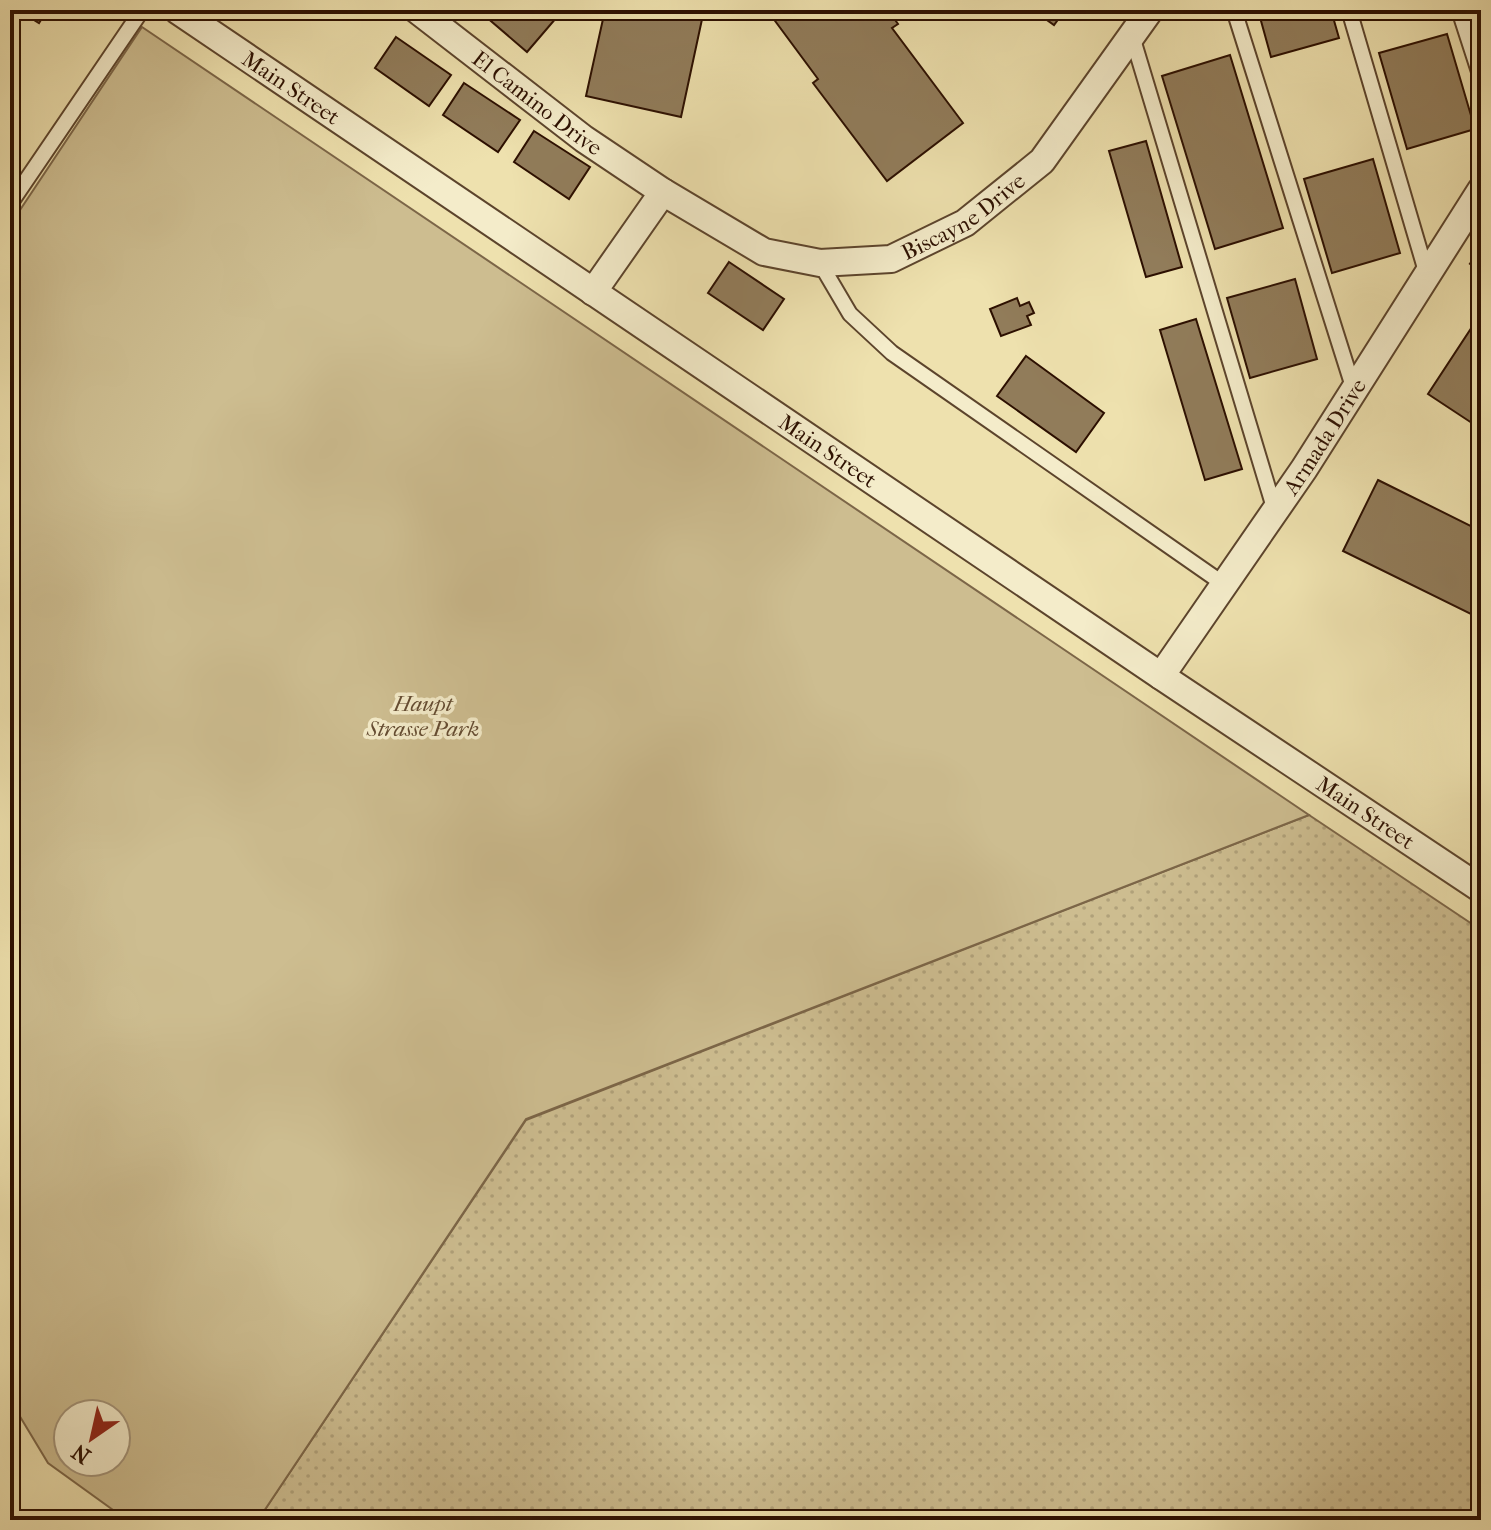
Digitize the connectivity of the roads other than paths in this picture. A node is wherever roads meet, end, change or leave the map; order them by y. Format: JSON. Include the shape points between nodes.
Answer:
{"nodes":[{"id":1,"x":142,"y":10,"type":"edge"},
{"id":2,"x":177,"y":10,"type":"edge"},
{"id":3,"x":417,"y":10,"type":"edge"},
{"id":4,"x":1150,"y":10,"type":"edge"},
{"id":5,"x":1234,"y":10,"type":"edge"},
{"id":6,"x":1349,"y":10,"type":"edge"},
{"id":7,"x":1459,"y":10,"type":"edge"},
{"id":8,"x":1132,"y":36,"type":"junction"},
{"id":9,"x":1481,"y":78,"type":"edge"},
{"id":10,"x":1481,"y":190,"type":"edge"},
{"id":11,"x":663,"y":192,"type":"junction"},
{"id":12,"x":10,"y":204,"type":"edge"},
{"id":13,"x":820,"y":263,"type":"junction"},
{"id":14,"x":1427,"y":275,"type":"junction"},
{"id":15,"x":593,"y":292,"type":"junction"},
{"id":16,"x":1354,"y":390,"type":"junction"},
{"id":17,"x":1275,"y":511,"type":"junction"},
{"id":18,"x":1225,"y":585,"type":"junction"},
{"id":19,"x":1161,"y":676,"type":"junction"},
{"id":20,"x":1481,"y":889,"type":"edge"}],
"edges":[{"from":1,"to":12,"type":"lane"},
{"from":2,"to":15,"type":"street","name":"Main Street"},
{"from":3,"to":11,"type":"street","name":"El Camino Drive","via":[[584,139]]},
{"from":4,"to":8,"type":"street","name":"Biscayne Drive"},
{"from":5,"to":16,"type":"lane"},
{"from":6,"to":14,"type":"lane"},
{"from":7,"to":9,"type":"lane"},
{"from":8,"to":13,"type":"street","name":"Biscayne Drive","via":[[1042,161],[965,223],[891,259]]},
{"from":8,"to":17,"type":"lane"},
{"from":10,"to":14,"type":"street","name":"Armada Drive"},
{"from":11,"to":13,"type":"street","name":"Biscayne Drive","via":[[764,252]]},
{"from":11,"to":15,"type":"street"},
{"from":13,"to":18,"type":"lane","via":[[850,314],[892,353]]},
{"from":14,"to":16,"type":"street","name":"Armada Drive"},
{"from":15,"to":19,"type":"street","name":"Main Street"},
{"from":16,"to":17,"type":"street","name":"Armada Drive"},
{"from":17,"to":18,"type":"street","name":"Armada Drive"},
{"from":18,"to":19,"type":"street","name":"Armada Drive"},
{"from":19,"to":20,"type":"street","name":"Main Street"}]}
